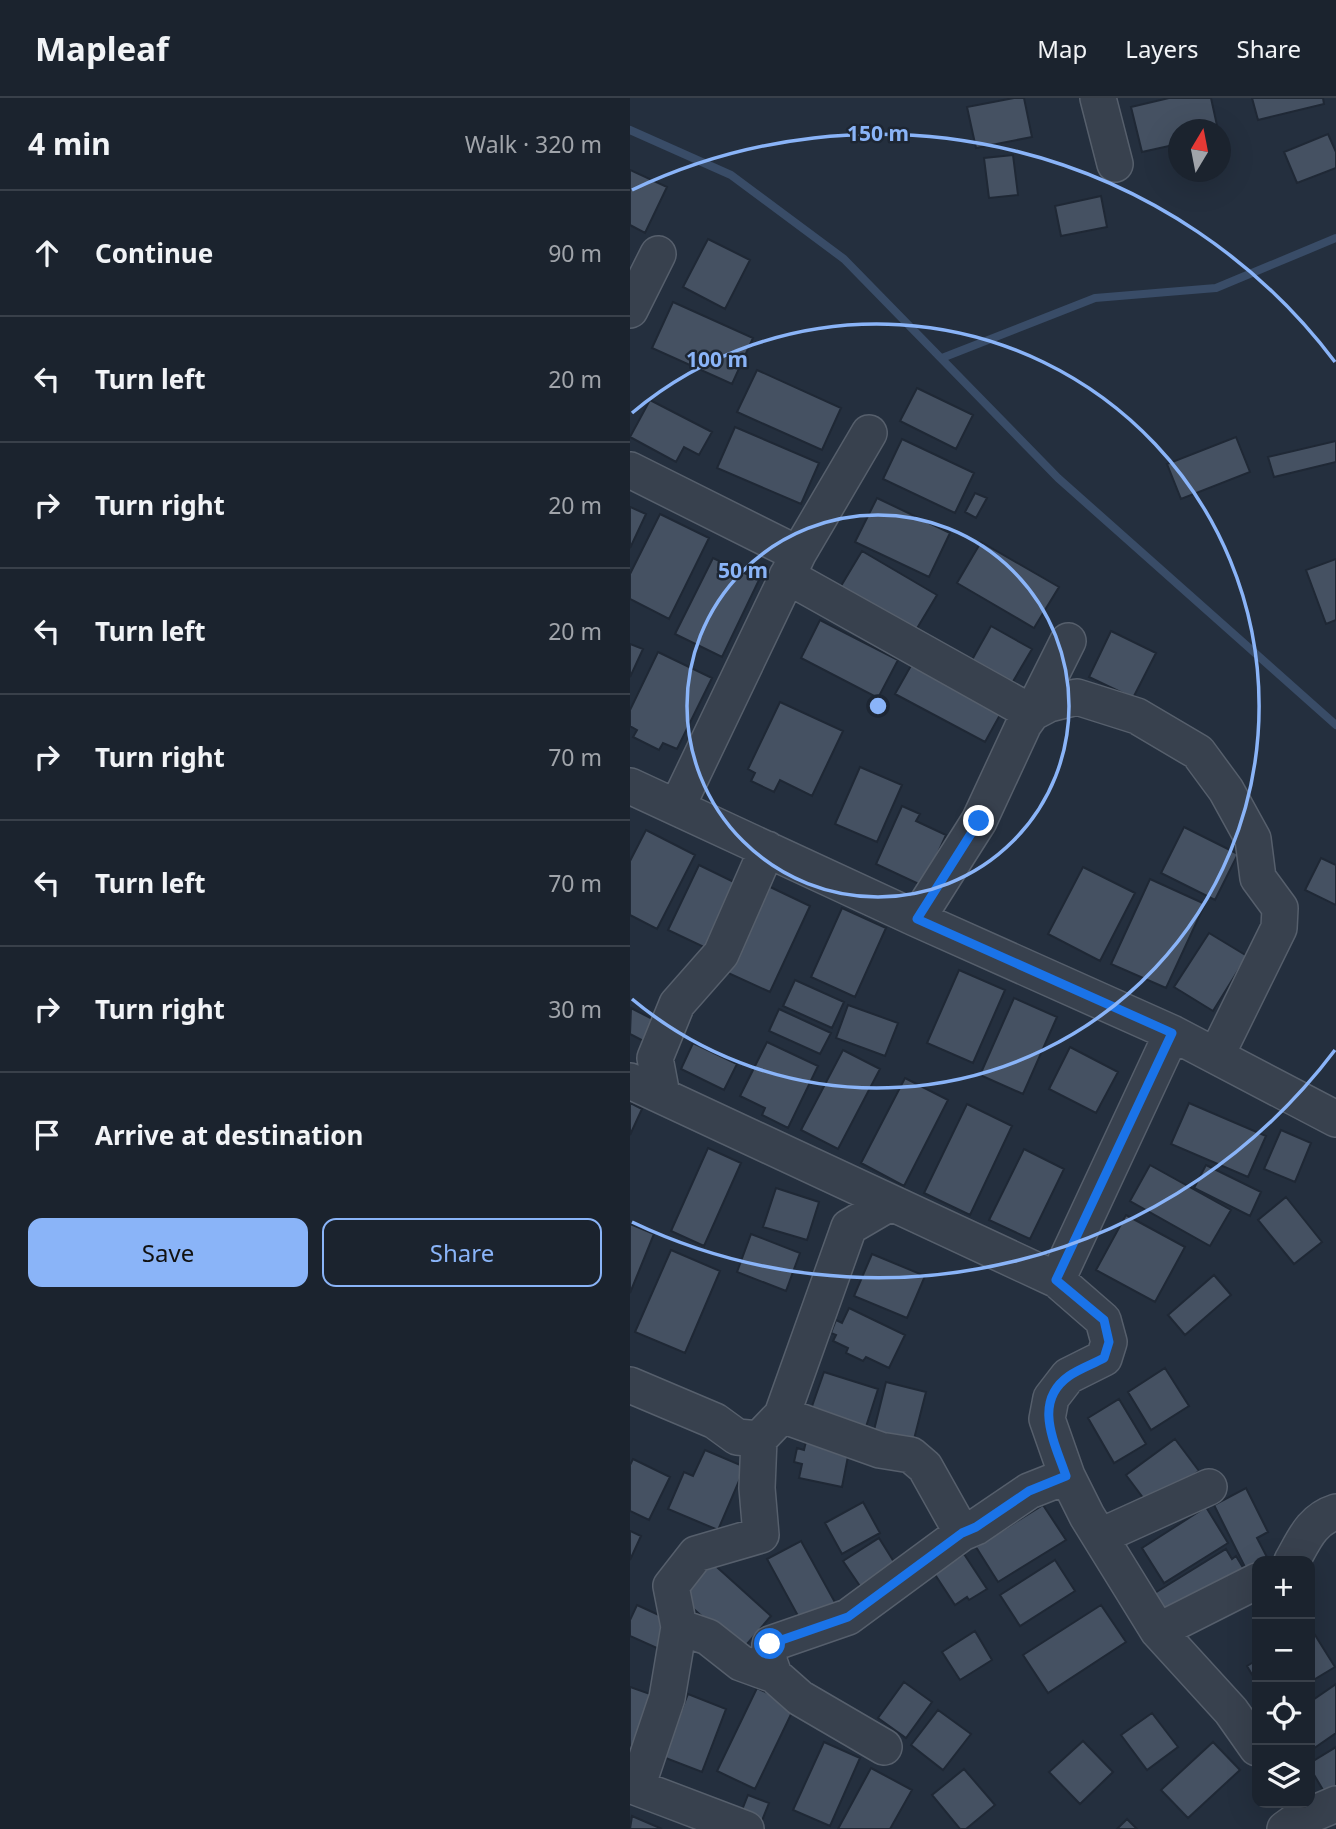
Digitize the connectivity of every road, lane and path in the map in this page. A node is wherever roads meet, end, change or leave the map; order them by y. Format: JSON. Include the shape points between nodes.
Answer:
{"nodes":[{"id":1,"x":1098,"y":98,"type":"edge"},
{"id":2,"x":1115,"y":164,"type":"dead end"},
{"id":3,"x":657,"y":254,"type":"dead end"},
{"id":4,"x":630,"y":310,"type":"edge"},
{"id":5,"x":869,"y":433,"type":"dead end"},
{"id":6,"x":630,"y":470,"type":"edge"},
{"id":7,"x":792,"y":565,"type":"junction"},
{"id":8,"x":1068,"y":641,"type":"dead end"},
{"id":9,"x":1032,"y":713,"type":"junction"},
{"id":10,"x":630,"y":786,"type":"edge"},
{"id":11,"x":677,"y":807,"type":"junction"},
{"id":12,"x":766,"y":849,"type":"junction"},
{"id":13,"x":917,"y":919,"type":"junction"},
{"id":14,"x":1172,"y":1033,"type":"junction"},
{"id":15,"x":1216,"y":1056,"type":"junction"},
{"id":16,"x":630,"y":1080,"type":"edge"},
{"id":17,"x":662,"y":1095,"type":"junction"},
{"id":18,"x":1336,"y":1119,"type":"edge"},
{"id":19,"x":829,"y":1174,"type":"junction"},
{"id":20,"x":890,"y":1203,"type":"junction"},
{"id":21,"x":849,"y":1227,"type":"junction"},
{"id":22,"x":1056,"y":1280,"type":"junction"},
{"id":23,"x":630,"y":1385,"type":"edge"},
{"id":24,"x":770,"y":1427,"type":"junction"},
{"id":25,"x":1066,"y":1476,"type":"junction"},
{"id":26,"x":1209,"y":1487,"type":"dead end"},
{"id":27,"x":1336,"y":1512,"type":"edge"},
{"id":28,"x":962,"y":1533,"type":"junction"},
{"id":29,"x":1101,"y":1536,"type":"junction"},
{"id":30,"x":1295,"y":1556,"type":"edge"},
{"id":31,"x":1252,"y":1584,"type":"edge"},
{"id":32,"x":679,"y":1627,"type":"junction"},
{"id":33,"x":1158,"y":1631,"type":"junction"},
{"id":34,"x":774,"y":1675,"type":"junction"},
{"id":35,"x":1255,"y":1745,"type":"edge"},
{"id":36,"x":884,"y":1747,"type":"dead end"},
{"id":37,"x":634,"y":1786,"type":"edge"},
{"id":38,"x":1336,"y":1804,"type":"edge"},
{"id":39,"x":1290,"y":1818,"type":"edge"},
{"id":40,"x":746,"y":1829,"type":"edge"}],
"edges":[{"from":1,"to":2,"type":"street"},
{"from":3,"to":4,"type":"street"},
{"from":5,"to":7,"type":"street"},
{"from":6,"to":7,"type":"street"},
{"from":7,"to":9,"type":"street"},
{"from":7,"to":11,"type":"street"},
{"from":8,"to":9,"type":"street"},
{"from":9,"to":13,"type":"street","via":[[979,821]]},
{"from":9,"to":15,"type":"street","via":[[1077,697],[1137,716],[1198,752],[1248,829],[1258,878],[1280,908],[1279,928]]},
{"from":10,"to":11,"type":"street"},
{"from":11,"to":12,"type":"street"},
{"from":12,"to":13,"type":"street"},
{"from":12,"to":17,"type":"street","via":[[722,954],[677,1004],[655,1058]]},
{"from":13,"to":14,"type":"street"},
{"from":14,"to":15,"type":"street"},
{"from":14,"to":22,"type":"street"},
{"from":15,"to":18,"type":"street"},
{"from":16,"to":17,"type":"street"},
{"from":17,"to":19,"type":"street"},
{"from":19,"to":20,"type":"street"},
{"from":19,"to":21,"type":"street"},
{"from":20,"to":21,"type":"street"},
{"from":20,"to":22,"type":"street"},
{"from":21,"to":24,"type":"street"},
{"from":22,"to":25,"type":"street","via":[[1104,1320],[1109,1342],[1104,1358],[1068,1376],[1051,1398],[1047,1419]]},
{"from":23,"to":24,"type":"street","via":[[715,1421],[737,1437]]},
{"from":24,"to":28,"type":"street","via":[[911,1455],[925,1467]]},
{"from":24,"to":32,"type":"street","via":[[757,1488],[761,1535],[696,1554],[671,1586]]},
{"from":25,"to":28,"type":"street","via":[[1029,1491]]},
{"from":25,"to":29,"type":"street"},
{"from":26,"to":29,"type":"street"},
{"from":27,"to":30,"type":"street","via":[[1311,1527]]},
{"from":28,"to":34,"type":"street","via":[[848,1617],[770,1644]]},
{"from":29,"to":33,"type":"street"},
{"from":31,"to":33,"type":"street"},
{"from":32,"to":34,"type":"street","via":[[708,1637],[741,1662]]},
{"from":32,"to":37,"type":"street","via":[[667,1698]]},
{"from":33,"to":35,"type":"street","via":[[1231,1711]]},
{"from":34,"to":36,"type":"street","via":[[800,1698]]},
{"from":37,"to":40,"type":"street"},
{"from":38,"to":39,"type":"street"}]}
